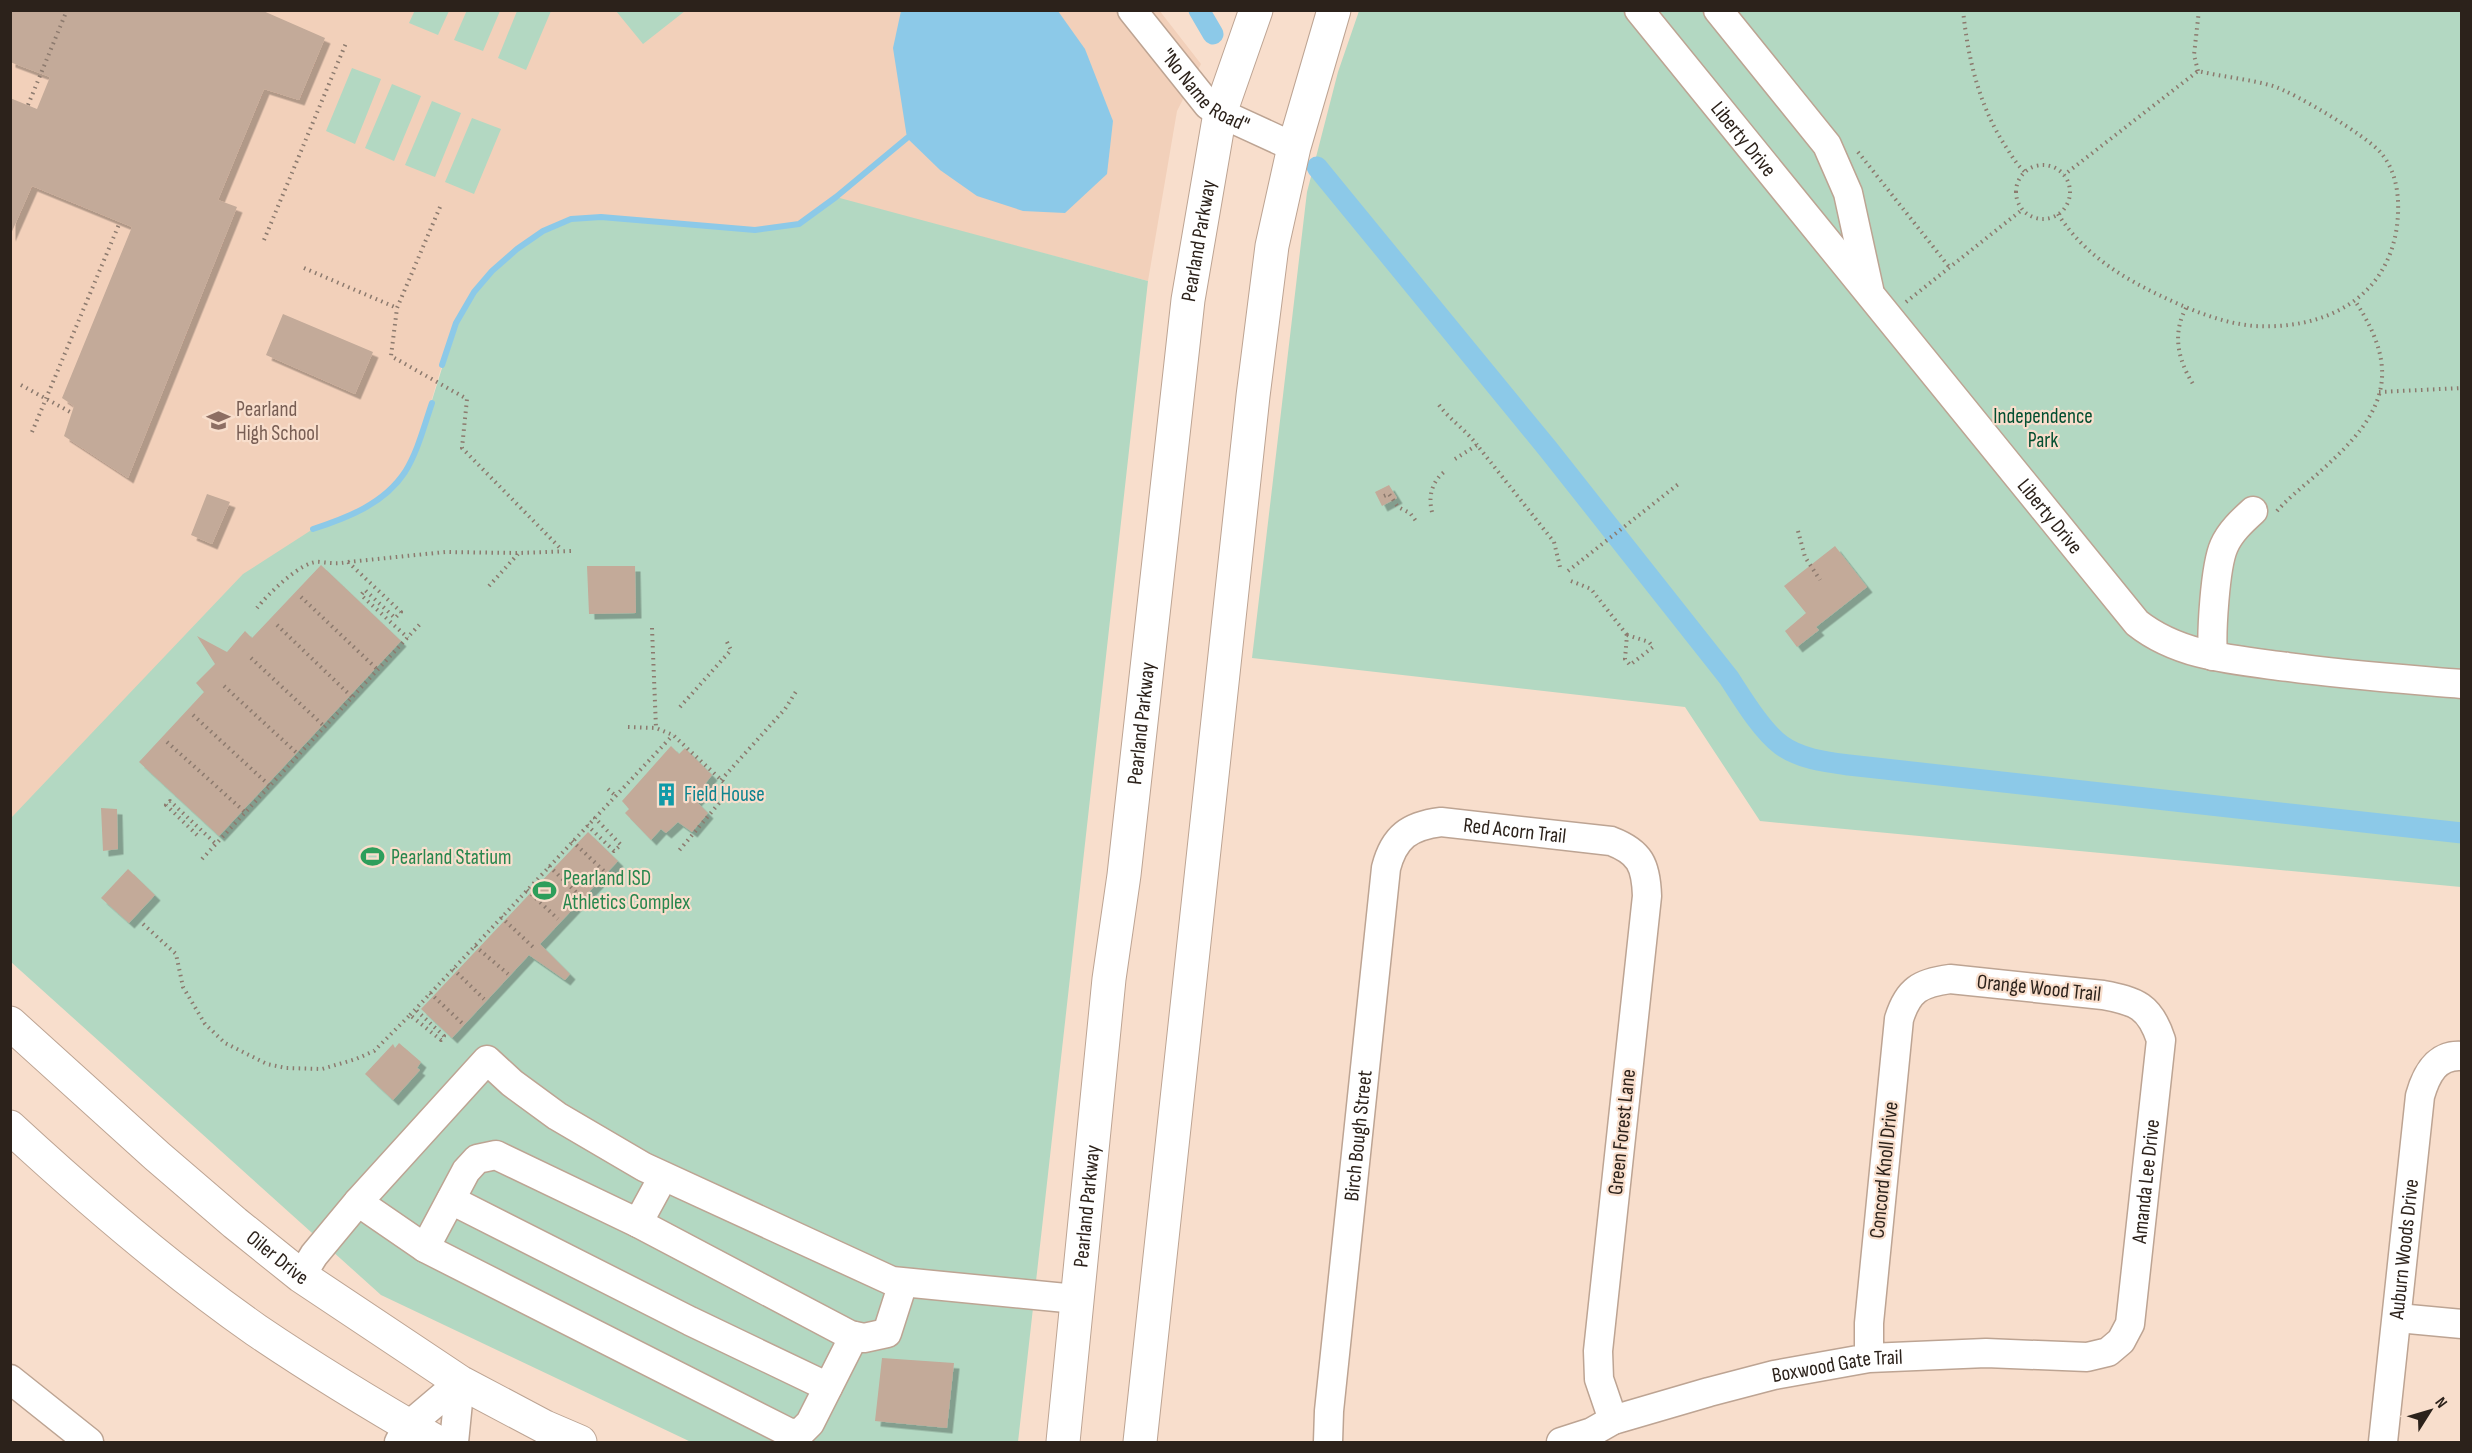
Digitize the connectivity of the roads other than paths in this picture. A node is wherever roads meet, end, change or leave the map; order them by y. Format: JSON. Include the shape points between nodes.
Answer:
{"nodes":[{"id":1,"x":1132,"y":10,"type":"edge"},
{"id":2,"x":1256,"y":10,"type":"edge"},
{"id":3,"x":1334,"y":10,"type":"edge"},
{"id":4,"x":1639,"y":10,"type":"edge"},
{"id":5,"x":1718,"y":10,"type":"edge"},
{"id":6,"x":1220,"y":113,"type":"junction"},
{"id":7,"x":1294,"y":147,"type":"junction"},
{"id":8,"x":1870,"y":291,"type":"junction"},
{"id":9,"x":2262,"y":514,"type":"road end"},
{"id":10,"x":2213,"y":656,"type":"junction"},
{"id":11,"x":2462,"y":684,"type":"edge"},
{"id":12,"x":1403,"y":836,"type":"joint"},
{"id":13,"x":1628,"y":848,"type":"joint"},
{"id":14,"x":1917,"y":989,"type":"joint"},
{"id":15,"x":2155,"y":1021,"type":"joint"},
{"id":16,"x":10,"y":1023,"type":"edge"},
{"id":17,"x":2449,"y":1060,"type":"edge"},
{"id":18,"x":10,"y":1127,"type":"edge"},
{"id":19,"x":663,"y":1176,"type":"junction"},
{"id":20,"x":451,"y":1200,"type":"junction"},
{"id":21,"x":358,"y":1203,"type":"junction"},
{"id":22,"x":639,"y":1222,"type":"junction"},
{"id":23,"x":425,"y":1248,"type":"junction"},
{"id":24,"x":302,"y":1276,"type":"junction"},
{"id":25,"x":903,"y":1283,"type":"junction"},
{"id":26,"x":1076,"y":1299,"type":"junction"},
{"id":27,"x":2397,"y":1318,"type":"junction"},
{"id":28,"x":2462,"y":1324,"type":"edge"},
{"id":29,"x":854,"y":1336,"type":"junction"},
{"id":30,"x":2121,"y":1341,"type":"joint"},
{"id":31,"x":1869,"y":1358,"type":"junction"},
{"id":32,"x":10,"y":1379,"type":"edge"},
{"id":33,"x":460,"y":1382,"type":"junction"},
{"id":34,"x":828,"y":1387,"type":"junction"},
{"id":35,"x":1613,"y":1420,"type":"junction"},
{"id":36,"x":404,"y":1434,"type":"edge"},
{"id":37,"x":89,"y":1443,"type":"edge"},
{"id":38,"x":437,"y":1443,"type":"edge"},
{"id":39,"x":454,"y":1443,"type":"edge"},
{"id":40,"x":580,"y":1443,"type":"edge"},
{"id":41,"x":1063,"y":1443,"type":"edge"},
{"id":42,"x":1140,"y":1443,"type":"edge"},
{"id":43,"x":1328,"y":1443,"type":"edge"},
{"id":44,"x":1561,"y":1443,"type":"edge"},
{"id":45,"x":2382,"y":1443,"type":"edge"}],
"edges":[{"from":1,"to":6,"type":"street","name":"\"No Name Road\"","via":[[1208,105]]},
{"from":2,"to":6,"type":"main road","name":"Pearland Parkway"},
{"from":3,"to":7,"type":"main road"},
{"from":4,"to":8,"type":"street","name":"Liberty Drive"},
{"from":5,"to":8,"type":"street","via":[[1827,145],[1848,193]]},
{"from":6,"to":7,"type":"street","name":"\"No Name Road\""},
{"from":6,"to":26,"type":"main road","name":"Pearland Parkway","via":[[1188,300]]},
{"from":7,"to":42,"type":"main road","via":[[1272,246],[1253,396]]},
{"from":8,"to":10,"type":"street","name":"Liberty Drive","via":[[2122,607],[2151,633],[2181,648]]},
{"from":9,"to":10,"type":"street","via":[[2235,528],[2223,548]]},
{"from":10,"to":11,"type":"street","name":"Liberty Drive","via":[[2345,675]]},
{"from":12,"to":13,"type":"street","name":"Red Acorn Trail","via":[[1421,824],[1441,822],[1611,841]]},
{"from":12,"to":43,"type":"street","name":"Birch Bough Street","via":[[1390,851],[1386,868]]},
{"from":13,"to":35,"type":"street","name":"Green Forest Lane","via":[[1640,860],[1647,896],[1598,1351],[1599,1379]]},
{"from":14,"to":15,"type":"street","name":"Orange Wood Trail","via":[[1950,979],[2103,995],[2143,1007]]},
{"from":14,"to":31,"type":"street","name":"Concord Knoll Drive","via":[[1905,1001],[1899,1019],[1869,1323]]},
{"from":15,"to":30,"type":"street","name":"Amanda Lee Drive","via":[[2162,1040],[2130,1324]]},
{"from":16,"to":24,"type":"main road","name":"Oiler Drive","via":[[157,1156]]},
{"from":17,"to":27,"type":"street","name":"Auburn Woods Drive","via":[[2427,1074],[2420,1096]]},
{"from":18,"to":36,"type":"main road","via":[[87,1197],[198,1287]]},
{"from":19,"to":21,"type":"street","via":[[557,1116],[487,1060]]},
{"from":19,"to":22,"type":"street"},
{"from":19,"to":25,"type":"street","via":[[846,1261]]},
{"from":20,"to":22,"type":"street","via":[[477,1159],[496,1155]]},
{"from":20,"to":23,"type":"street"},
{"from":20,"to":34,"type":"street"},
{"from":21,"to":23,"type":"street"},
{"from":21,"to":24,"type":"street","via":[[314,1255]]},
{"from":22,"to":29,"type":"street"},
{"from":23,"to":34,"type":"street","via":[[788,1432],[799,1434],[810,1423]]},
{"from":24,"to":33,"type":"main road","name":"Oiler Drive"},
{"from":25,"to":26,"type":"street"},
{"from":25,"to":29,"type":"street","via":[[887,1333]]},
{"from":26,"to":41,"type":"main road","name":"Pearland Parkway"},
{"from":27,"to":28,"type":"street"},
{"from":27,"to":45,"type":"street","name":"Auburn Woods Drive"},
{"from":29,"to":34,"type":"street"},
{"from":30,"to":31,"type":"street","name":"Boxwood Gate Trail","via":[[2108,1352],[2087,1357],[1986,1353]]},
{"from":31,"to":35,"type":"street","name":"Boxwood Gate Trail","via":[[1774,1375]]},
{"from":32,"to":37,"type":"street"},
{"from":33,"to":36,"type":"street"},
{"from":33,"to":39,"type":"street"},
{"from":33,"to":40,"type":"main road","name":"Oiler Drive"},
{"from":35,"to":44,"type":"street","name":"Boxwood Gate Trail"},
{"from":36,"to":38,"type":"main road"}]}
